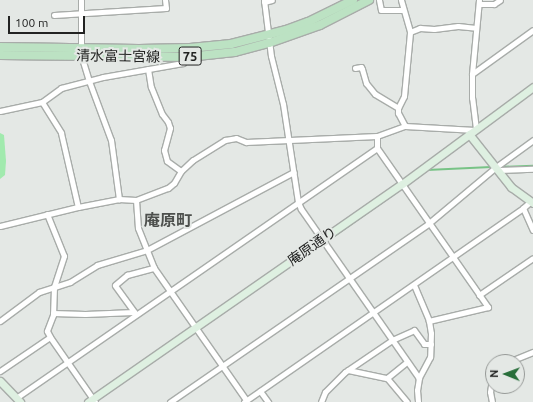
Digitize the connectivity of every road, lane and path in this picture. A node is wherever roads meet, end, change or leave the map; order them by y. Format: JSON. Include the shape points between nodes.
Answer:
{"nodes":[{"id":1,"x":81,"y":0,"type":"edge"},
{"id":2,"x":165,"y":0,"type":"edge"},
{"id":3,"x":272,"y":0,"type":"edge"},
{"id":4,"x":353,"y":0,"type":"edge"},
{"id":5,"x":368,"y":0,"type":"edge"},
{"id":6,"x":379,"y":0,"type":"edge"},
{"id":7,"x":401,"y":0,"type":"edge"},
{"id":8,"x":500,"y":0,"type":"edge"},
{"id":9,"x":264,"y":1,"type":"edge"},
{"id":10,"x":479,"y":2,"type":"edge"},
{"id":11,"x":403,"y":10,"type":"junction"},
{"id":12,"x":81,"y":13,"type":"junction"},
{"id":13,"x":54,"y":15,"type":"dead end"},
{"id":14,"x":476,"y":28,"type":"junction"},
{"id":15,"x":533,"y":30,"type":"edge"},
{"id":16,"x":410,"y":32,"type":"junction"},
{"id":17,"x":268,"y":34,"type":"junction"},
{"id":18,"x":269,"y":43,"type":"junction"},
{"id":19,"x":0,"y":47,"type":"edge"},
{"id":20,"x":81,"y":51,"type":"junction"},
{"id":21,"x":0,"y":55,"type":"edge"},
{"id":22,"x":188,"y":57,"type":"junction"},
{"id":23,"x":356,"y":68,"type":"dead end"},
{"id":24,"x":148,"y":69,"type":"junction"},
{"id":25,"x":472,"y":74,"type":"junction"},
{"id":26,"x":89,"y":81,"type":"junction"},
{"id":27,"x":533,"y":87,"type":"edge"},
{"id":28,"x":42,"y":102,"type":"junction"},
{"id":29,"x":398,"y":108,"type":"junction"},
{"id":30,"x":0,"y":111,"type":"edge"},
{"id":31,"x":405,"y":126,"type":"junction"},
{"id":32,"x":473,"y":131,"type":"junction"},
{"id":33,"x":377,"y":136,"type":"junction"},
{"id":34,"x":289,"y":140,"type":"junction"},
{"id":35,"x":533,"y":140,"type":"edge"},
{"id":36,"x":377,"y":148,"type":"junction"},
{"id":37,"x":498,"y":168,"type":"junction"},
{"id":38,"x":533,"y":169,"type":"edge"},
{"id":39,"x":181,"y":171,"type":"junction"},
{"id":40,"x":294,"y":172,"type":"junction"},
{"id":41,"x":402,"y":184,"type":"junction"},
{"id":42,"x":119,"y":200,"type":"junction"},
{"id":43,"x":136,"y":200,"type":"junction"},
{"id":44,"x":298,"y":202,"type":"junction"},
{"id":45,"x":531,"y":202,"type":"edge"},
{"id":46,"x":78,"y":207,"type":"junction"},
{"id":47,"x":523,"y":208,"type":"junction"},
{"id":48,"x":47,"y":214,"type":"junction"},
{"id":49,"x":429,"y":223,"type":"junction"},
{"id":50,"x":0,"y":226,"type":"edge"},
{"id":51,"x":533,"y":230,"type":"edge"},
{"id":52,"x":322,"y":239,"type":"junction"},
{"id":53,"x":147,"y":250,"type":"junction"},
{"id":54,"x":453,"y":257,"type":"junction"},
{"id":55,"x":533,"y":258,"type":"edge"},
{"id":56,"x":154,"y":268,"type":"junction"},
{"id":57,"x":349,"y":278,"type":"junction"},
{"id":58,"x":414,"y":285,"type":"junction"},
{"id":59,"x":54,"y":288,"type":"junction"},
{"id":60,"x":171,"y":291,"type":"junction"},
{"id":61,"x":479,"y":295,"type":"junction"},
{"id":62,"x":53,"y":313,"type":"junction"},
{"id":63,"x":135,"y":313,"type":"junction"},
{"id":64,"x":373,"y":313,"type":"junction"},
{"id":65,"x":0,"y":321,"type":"edge"},
{"id":66,"x":429,"y":321,"type":"junction"},
{"id":67,"x":195,"y":326,"type":"junction"},
{"id":68,"x":50,"y":337,"type":"junction"},
{"id":69,"x":392,"y":340,"type":"junction"},
{"id":70,"x":431,"y":344,"type":"junction"},
{"id":71,"x":67,"y":362,"type":"junction"},
{"id":72,"x":408,"y":362,"type":"junction"},
{"id":73,"x":222,"y":366,"type":"junction"},
{"id":74,"x":348,"y":370,"type":"junction"},
{"id":75,"x":0,"y":371,"type":"edge"},
{"id":76,"x":387,"y":378,"type":"junction"},
{"id":77,"x":419,"y":378,"type":"junction"},
{"id":78,"x":0,"y":381,"type":"edge"},
{"id":79,"x":260,"y":391,"type":"junction"},
{"id":80,"x":19,"y":401,"type":"edge"},
{"id":81,"x":92,"y":401,"type":"edge"},
{"id":82,"x":245,"y":401,"type":"edge"},
{"id":83,"x":170,"y":402,"type":"edge"},
{"id":84,"x":268,"y":402,"type":"edge"},
{"id":85,"x":321,"y":402,"type":"edge"},
{"id":86,"x":407,"y":402,"type":"edge"},
{"id":87,"x":418,"y":402,"type":"edge"}],
"edges":[{"from":1,"to":12,"type":"street"},
{"from":2,"to":12,"type":"street","via":[[166,8]]},
{"from":3,"to":9,"type":"street"},
{"from":4,"to":17,"type":"main road","name":"清水富士宮線","number":"75","via":[[318,18]]},
{"from":5,"to":18,"type":"main road","name":"清水富士宮線","number":"75","via":[[332,20]]},
{"from":6,"to":11,"type":"street","via":[[381,10]]},
{"from":7,"to":11,"type":"street"},
{"from":8,"to":10,"type":"street","via":[[494,4]]},
{"from":9,"to":17,"type":"street"},
{"from":10,"to":14,"type":"street"},
{"from":11,"to":16,"type":"street"},
{"from":12,"to":13,"type":"street"},
{"from":12,"to":20,"type":"street"},
{"from":14,"to":16,"type":"street","via":[[420,28]]},
{"from":14,"to":25,"type":"street"},
{"from":15,"to":25,"type":"street"},
{"from":16,"to":29,"type":"street","via":[[404,96]]},
{"from":17,"to":18,"type":"street"},
{"from":17,"to":20,"type":"main road","name":"清水富士宮線","number":"75","via":[[231,44],[190,48]]},
{"from":18,"to":22,"type":"main road","name":"清水富士宮線","number":"75","via":[[235,52]]},
{"from":18,"to":34,"type":"street"},
{"from":19,"to":20,"type":"main road","name":"清水富士宮線","number":"75"},
{"from":20,"to":21,"type":"main road","name":"清水富士宮線","number":"75"},
{"from":20,"to":22,"type":"main road","name":"清水富士宮線","number":"75"},
{"from":20,"to":26,"type":"street"},
{"from":22,"to":24,"type":"street","via":[[183,63]]},
{"from":23,"to":29,"type":"street","via":[[362,69],[366,83],[375,94]]},
{"from":24,"to":26,"type":"street"},
{"from":24,"to":39,"type":"street","via":[[151,88],[170,128],[164,150],[167,161]]},
{"from":25,"to":32,"type":"street"},
{"from":26,"to":28,"type":"street","via":[[61,88]]},
{"from":26,"to":42,"type":"street","via":[[111,140]]},
{"from":27,"to":32,"type":"street","name":"庵原通り"},
{"from":28,"to":30,"type":"street"},
{"from":28,"to":46,"type":"street","via":[[61,133]]},
{"from":29,"to":31,"type":"street","via":[[398,114]]},
{"from":31,"to":32,"type":"street"},
{"from":31,"to":33,"type":"street"},
{"from":32,"to":37,"type":"street"},
{"from":32,"to":41,"type":"street","name":"庵原通り"},
{"from":33,"to":34,"type":"street"},
{"from":33,"to":36,"type":"street"},
{"from":34,"to":39,"type":"street","via":[[225,140],[193,160]]},
{"from":34,"to":40,"type":"street"},
{"from":35,"to":37,"type":"street"},
{"from":36,"to":41,"type":"street"},
{"from":36,"to":44,"type":"street"},
{"from":37,"to":38,"type":"street"},
{"from":37,"to":45,"type":"street","via":[[511,187]]},
{"from":37,"to":49,"type":"street"},
{"from":39,"to":43,"type":"street","via":[[168,188]]},
{"from":40,"to":44,"type":"street"},
{"from":40,"to":53,"type":"street"},
{"from":41,"to":49,"type":"street"},
{"from":41,"to":52,"type":"street","name":"庵原通り"},
{"from":42,"to":43,"type":"street"},
{"from":42,"to":46,"type":"street"},
{"from":43,"to":53,"type":"street","via":[[138,228]]},
{"from":44,"to":52,"type":"street"},
{"from":44,"to":60,"type":"street"},
{"from":45,"to":47,"type":"street"},
{"from":46,"to":48,"type":"street"},
{"from":47,"to":51,"type":"street"},
{"from":47,"to":54,"type":"street"},
{"from":48,"to":50,"type":"street"},
{"from":48,"to":59,"type":"street","via":[[64,256]]},
{"from":49,"to":54,"type":"street"},
{"from":49,"to":57,"type":"street"},
{"from":52,"to":57,"type":"street"},
{"from":52,"to":67,"type":"street","name":"庵原通り"},
{"from":53,"to":56,"type":"street"},
{"from":53,"to":59,"type":"street","via":[[97,265],[70,282]]},
{"from":54,"to":58,"type":"street"},
{"from":54,"to":61,"type":"street"},
{"from":55,"to":61,"type":"street"},
{"from":56,"to":60,"type":"street"},
{"from":56,"to":63,"type":"street","via":[[128,275],[115,285]]},
{"from":57,"to":64,"type":"street"},
{"from":57,"to":73,"type":"street"},
{"from":58,"to":64,"type":"street"},
{"from":58,"to":66,"type":"street"},
{"from":59,"to":62,"type":"street"},
{"from":59,"to":65,"type":"street","via":[[39,292]]},
{"from":60,"to":63,"type":"street"},
{"from":60,"to":67,"type":"street"},
{"from":61,"to":66,"type":"street","via":[[488,307]]},
{"from":62,"to":63,"type":"street"},
{"from":62,"to":68,"type":"street","via":[[48,328]]},
{"from":63,"to":71,"type":"street"},
{"from":64,"to":69,"type":"street"},
{"from":64,"to":79,"type":"street"},
{"from":66,"to":70,"type":"street"},
{"from":67,"to":73,"type":"street"},
{"from":67,"to":81,"type":"street","name":"庵原通り"},
{"from":68,"to":71,"type":"street"},
{"from":68,"to":75,"type":"street"},
{"from":69,"to":70,"type":"street","via":[[414,330],[424,344]]},
{"from":69,"to":72,"type":"street"},
{"from":69,"to":74,"type":"street"},
{"from":70,"to":77,"type":"street","via":[[430,357]]},
{"from":71,"to":80,"type":"street"},
{"from":71,"to":81,"type":"street"},
{"from":72,"to":76,"type":"street"},
{"from":72,"to":77,"type":"street"},
{"from":73,"to":82,"type":"street"},
{"from":73,"to":83,"type":"street"},
{"from":74,"to":76,"type":"street"},
{"from":74,"to":85,"type":"street","via":[[325,392]]},
{"from":76,"to":86,"type":"street"},
{"from":77,"to":87,"type":"street"},
{"from":78,"to":80,"type":"street"},
{"from":79,"to":82,"type":"street"},
{"from":79,"to":84,"type":"street"}]}
